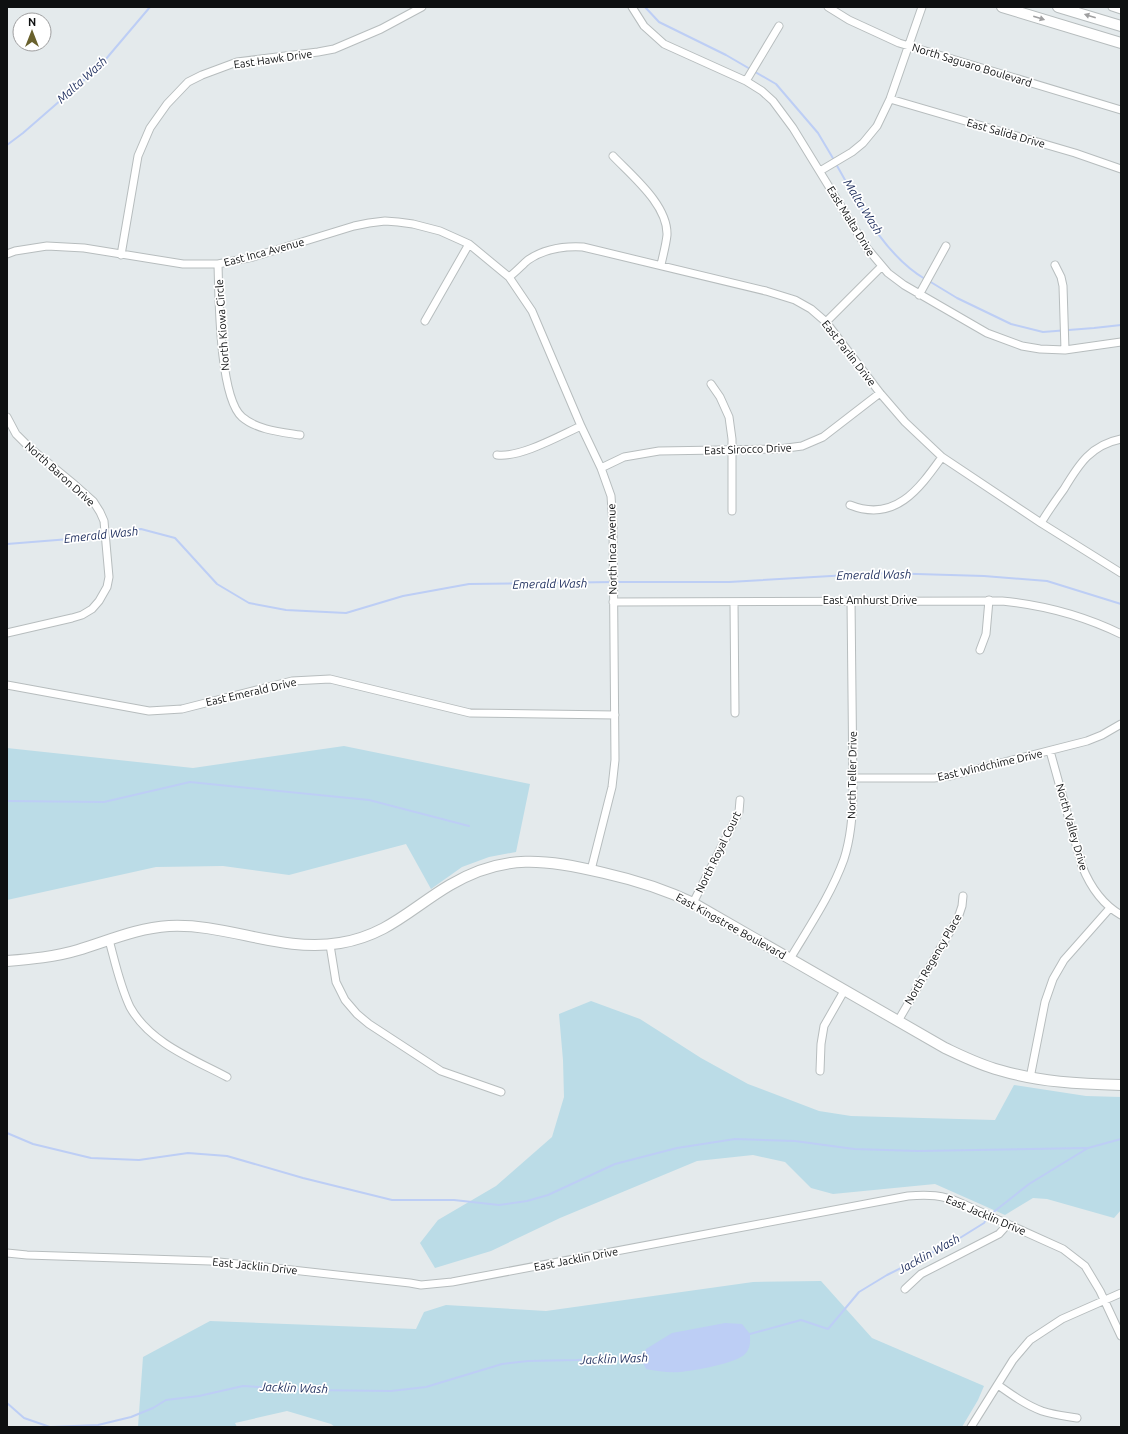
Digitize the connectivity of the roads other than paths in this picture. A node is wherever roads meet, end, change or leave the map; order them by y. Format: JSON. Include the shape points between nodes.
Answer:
{"nodes":[{"id":1,"x":422,"y":7,"type":"edge"},
{"id":2,"x":632,"y":7,"type":"edge"},
{"id":3,"x":828,"y":7,"type":"edge"},
{"id":4,"x":922,"y":7,"type":"edge"},
{"id":5,"x":1002,"y":7,"type":"edge"},
{"id":6,"x":1058,"y":7,"type":"edge"},
{"id":7,"x":1112,"y":7,"type":"edge"},
{"id":8,"x":1121,"y":10,"type":"edge"},
{"id":9,"x":779,"y":26,"type":"dead end"},
{"id":10,"x":1121,"y":26,"type":"edge"},
{"id":11,"x":1121,"y":42,"type":"edge"},
{"id":12,"x":908,"y":46,"type":"junction"},
{"id":13,"x":746,"y":81,"type":"junction"},
{"id":14,"x":890,"y":99,"type":"junction"},
{"id":15,"x":1121,"y":110,"type":"edge"},
{"id":16,"x":613,"y":156,"type":"dead end"},
{"id":17,"x":1121,"y":169,"type":"edge"},
{"id":18,"x":820,"y":171,"type":"junction"},
{"id":19,"x":469,"y":244,"type":"junction"},
{"id":20,"x":946,"y":246,"type":"dead end"},
{"id":21,"x":7,"y":254,"type":"edge"},
{"id":22,"x":121,"y":255,"type":"junction"},
{"id":23,"x":218,"y":264,"type":"junction"},
{"id":24,"x":661,"y":265,"type":"junction"},
{"id":25,"x":1055,"y":265,"type":"dead end"},
{"id":26,"x":882,"y":266,"type":"junction"},
{"id":27,"x":509,"y":277,"type":"junction"},
{"id":28,"x":919,"y":295,"type":"junction"},
{"id":29,"x":425,"y":321,"type":"dead end"},
{"id":30,"x":826,"y":322,"type":"junction"},
{"id":31,"x":1121,"y":342,"type":"edge"},
{"id":32,"x":1065,"y":350,"type":"junction"},
{"id":33,"x":711,"y":384,"type":"dead end"},
{"id":34,"x":880,"y":393,"type":"junction"},
{"id":35,"x":7,"y":417,"type":"edge"},
{"id":36,"x":582,"y":426,"type":"junction"},
{"id":37,"x":300,"y":436,"type":"dead end"},
{"id":38,"x":1121,"y":439,"type":"edge"},
{"id":39,"x":732,"y":450,"type":"junction"},
{"id":40,"x":498,"y":455,"type":"dead end"},
{"id":41,"x":942,"y":457,"type":"junction"},
{"id":42,"x":601,"y":468,"type":"junction"},
{"id":43,"x":850,"y":505,"type":"dead end"},
{"id":44,"x":732,"y":511,"type":"dead end"},
{"id":45,"x":1041,"y":523,"type":"junction"},
{"id":46,"x":1121,"y":573,"type":"edge"},
{"id":47,"x":851,"y":600,"type":"junction"},
{"id":48,"x":989,"y":600,"type":"junction"},
{"id":49,"x":613,"y":602,"type":"junction"},
{"id":50,"x":734,"y":602,"type":"junction"},
{"id":51,"x":7,"y":633,"type":"edge"},
{"id":52,"x":1121,"y":634,"type":"edge"},
{"id":53,"x":980,"y":650,"type":"dead end"},
{"id":54,"x":7,"y":685,"type":"edge"},
{"id":55,"x":735,"y":713,"type":"dead end"},
{"id":56,"x":615,"y":714,"type":"junction"},
{"id":57,"x":1121,"y":724,"type":"edge"},
{"id":58,"x":1050,"y":751,"type":"junction"},
{"id":59,"x":853,"y":778,"type":"junction"},
{"id":60,"x":740,"y":800,"type":"dead end"},
{"id":61,"x":591,"y":870,"type":"junction"},
{"id":62,"x":963,"y":896,"type":"dead end"},
{"id":63,"x":693,"y":902,"type":"junction"},
{"id":64,"x":1110,"y":908,"type":"junction"},
{"id":65,"x":1121,"y":915,"type":"edge"},
{"id":66,"x":108,"y":940,"type":"junction"},
{"id":67,"x":330,"y":945,"type":"junction"},
{"id":68,"x":790,"y":959,"type":"junction"},
{"id":69,"x":7,"y":961,"type":"edge"},
{"id":70,"x":844,"y":991,"type":"junction"},
{"id":71,"x":898,"y":1021,"type":"junction"},
{"id":72,"x":820,"y":1072,"type":"dead end"},
{"id":73,"x":227,"y":1077,"type":"dead end"},
{"id":74,"x":1030,"y":1078,"type":"junction"},
{"id":75,"x":1121,"y":1085,"type":"edge"},
{"id":76,"x":501,"y":1092,"type":"dead end"},
{"id":77,"x":1008,"y":1224,"type":"junction"},
{"id":78,"x":7,"y":1253,"type":"edge"},
{"id":79,"x":905,"y":1289,"type":"dead end"},
{"id":80,"x":1121,"y":1293,"type":"edge"},
{"id":81,"x":1104,"y":1301,"type":"junction"},
{"id":82,"x":1121,"y":1336,"type":"edge"},
{"id":83,"x":998,"y":1385,"type":"junction"},
{"id":84,"x":1077,"y":1418,"type":"dead end"},
{"id":85,"x":971,"y":1427,"type":"edge"}],
"edges":[{"from":1,"to":22,"type":"street","name":"East Hawk Drive","via":[[381,29],[334,49],[237,62],[188,82],[167,104],[150,128],[138,156]]},
{"from":2,"to":13,"type":"street","name":"East Malta Drive","via":[[644,26],[664,44]]},
{"from":3,"to":12,"type":"street","name":"North Saguaro Boulevard","via":[[849,20]]},
{"from":4,"to":12,"type":"street"},
{"from":5,"to":11,"type":"street","one_way":true},
{"from":10,"to":6,"type":"street","one_way":true},
{"from":7,"to":8,"type":"street"},
{"from":9,"to":13,"type":"street"},
{"from":12,"to":14,"type":"street"},
{"from":12,"to":15,"type":"street","name":"North Saguaro Boulevard"},
{"from":13,"to":18,"type":"street","name":"East Malta Drive","via":[[762,91],[783,113]]},
{"from":14,"to":17,"type":"street","name":"East Salida Drive"},
{"from":14,"to":18,"type":"street","via":[[877,126],[863,143]]},
{"from":16,"to":24,"type":"street","via":[[663,213],[667,235]]},
{"from":18,"to":26,"type":"street","name":"East Malta Drive","via":[[866,247]]},
{"from":19,"to":23,"type":"street","name":"East Inca Avenue","via":[[440,231],[413,224],[385,221],[354,226],[252,257]]},
{"from":19,"to":27,"type":"street","name":"North Inca Avenue"},
{"from":19,"to":29,"type":"street"},
{"from":20,"to":28,"type":"street"},
{"from":21,"to":22,"type":"street","name":"East Inca Avenue","via":[[47,246],[84,248]]},
{"from":22,"to":23,"type":"street","name":"East Inca Avenue","via":[[183,264]]},
{"from":23,"to":37,"type":"street","name":"North Kiowa Circle","via":[[220,322],[227,381],[234,406],[242,417],[252,424]]},
{"from":24,"to":27,"type":"street","name":"East Parlin Drive","via":[[570,246],[554,249],[529,260]]},
{"from":24,"to":30,"type":"street","name":"East Parlin Drive","via":[[795,300]]},
{"from":25,"to":32,"type":"street","via":[[1062,277]]},
{"from":26,"to":28,"type":"street","name":"East Malta Drive"},
{"from":26,"to":30,"type":"street"},
{"from":27,"to":36,"type":"street","name":"North Inca Avenue","via":[[532,311]]},
{"from":28,"to":32,"type":"street","name":"East Malta Drive","via":[[1004,340],[1040,349]]},
{"from":30,"to":34,"type":"street","name":"East Parlin Drive"},
{"from":31,"to":32,"type":"street","name":"East Malta Drive"},
{"from":33,"to":39,"type":"street","via":[[729,417]]},
{"from":34,"to":39,"type":"street","name":"East Sirocco Drive","via":[[833,430],[813,442],[789,448]]},
{"from":34,"to":41,"type":"street","name":"East Parlin Drive","via":[[905,422]]},
{"from":35,"to":51,"type":"street","name":"North Baron Drive","via":[[16,434],[30,448],[93,501],[104,521],[110,577],[107,587],[92,609],[72,618]]},
{"from":36,"to":40,"type":"street","via":[[524,452]]},
{"from":36,"to":42,"type":"street","name":"North Inca Avenue"},
{"from":38,"to":45,"type":"street","via":[[1103,445],[1079,464]]},
{"from":39,"to":42,"type":"street","name":"East Sirocco Drive","via":[[643,453],[624,457]]},
{"from":39,"to":44,"type":"street"},
{"from":41,"to":43,"type":"street","via":[[912,495],[898,504],[879,510],[859,509]]},
{"from":41,"to":45,"type":"street","name":"East Parlin Drive"},
{"from":42,"to":49,"type":"street","name":"North Inca Avenue","via":[[611,496]]},
{"from":45,"to":46,"type":"street","name":"East Parlin Drive"},
{"from":47,"to":48,"type":"street","name":"East Amhurst Drive"},
{"from":47,"to":50,"type":"street","name":"East Amhurst Drive"},
{"from":47,"to":59,"type":"street","name":"North Teller Drive"},
{"from":48,"to":52,"type":"street","name":"East Amhurst Drive","via":[[1020,602],[1060,611]]},
{"from":48,"to":53,"type":"street","via":[[986,634]]},
{"from":49,"to":50,"type":"street","name":"East Amhurst Drive"},
{"from":49,"to":56,"type":"street","name":"North Inca Avenue"},
{"from":50,"to":55,"type":"street"},
{"from":54,"to":56,"type":"street","name":"East Emerald Drive","via":[[149,711],[182,709],[292,681],[330,679],[470,713]]},
{"from":56,"to":61,"type":"street","name":"North Inca Avenue","via":[[612,787]]},
{"from":57,"to":58,"type":"street","name":"East Windchime Drive","via":[[1102,735]]},
{"from":58,"to":59,"type":"street","name":"East Windchime Drive","via":[[950,776]]},
{"from":58,"to":64,"type":"street","name":"North Valley Drive","via":[[1082,866],[1093,887]]},
{"from":59,"to":68,"type":"street","name":"North Teller Drive","via":[[852,820],[844,858],[831,890]]},
{"from":60,"to":63,"type":"street","name":"North Royal Court","via":[[739,812]]},
{"from":61,"to":63,"type":"street","name":"East Kingstree Boulevard","via":[[652,886]]},
{"from":61,"to":67,"type":"street","name":"East Kingstree Boulevard","via":[[541,861],[493,867],[451,885],[410,914],[380,931]]},
{"from":62,"to":71,"type":"street","name":"North Regency Place","via":[[958,918]]},
{"from":63,"to":68,"type":"street","name":"East Kingstree Boulevard"},
{"from":64,"to":65,"type":"street","name":"North Valley Drive"},
{"from":64,"to":74,"type":"street","via":[[1064,960],[1053,979]]},
{"from":66,"to":67,"type":"street","name":"East Kingstree Boulevard","via":[[152,928],[188,926],[291,944]]},
{"from":66,"to":69,"type":"street","name":"East Kingstree Boulevard","via":[[54,956]]},
{"from":66,"to":73,"type":"street","via":[[130,1005],[142,1024],[166,1044]]},
{"from":67,"to":76,"type":"street","via":[[336,982],[345,1000],[357,1014],[441,1071]]},
{"from":68,"to":70,"type":"street","name":"East Kingstree Boulevard"},
{"from":70,"to":71,"type":"street","name":"East Kingstree Boulevard"},
{"from":70,"to":72,"type":"street","via":[[824,1026]]},
{"from":71,"to":74,"type":"street","name":"East Kingstree Boulevard","via":[[962,1056],[998,1070]]},
{"from":74,"to":75,"type":"street","name":"East Kingstree Boulevard"},
{"from":77,"to":78,"type":"street","name":"East Jacklin Drive","via":[[949,1198],[923,1194],[459,1281],[422,1284],[210,1261]]},
{"from":77,"to":79,"type":"street","via":[[999,1234],[921,1274]]},
{"from":77,"to":81,"type":"street","name":"East Jacklin Drive","via":[[1063,1249],[1085,1266]]},
{"from":80,"to":81,"type":"street"},
{"from":81,"to":82,"type":"street","name":"East Jacklin Drive"},
{"from":81,"to":83,"type":"street","via":[[1062,1319],[1033,1338],[1013,1360]]},
{"from":83,"to":84,"type":"street","via":[[1030,1406],[1053,1414]]},
{"from":83,"to":85,"type":"street"}]}
